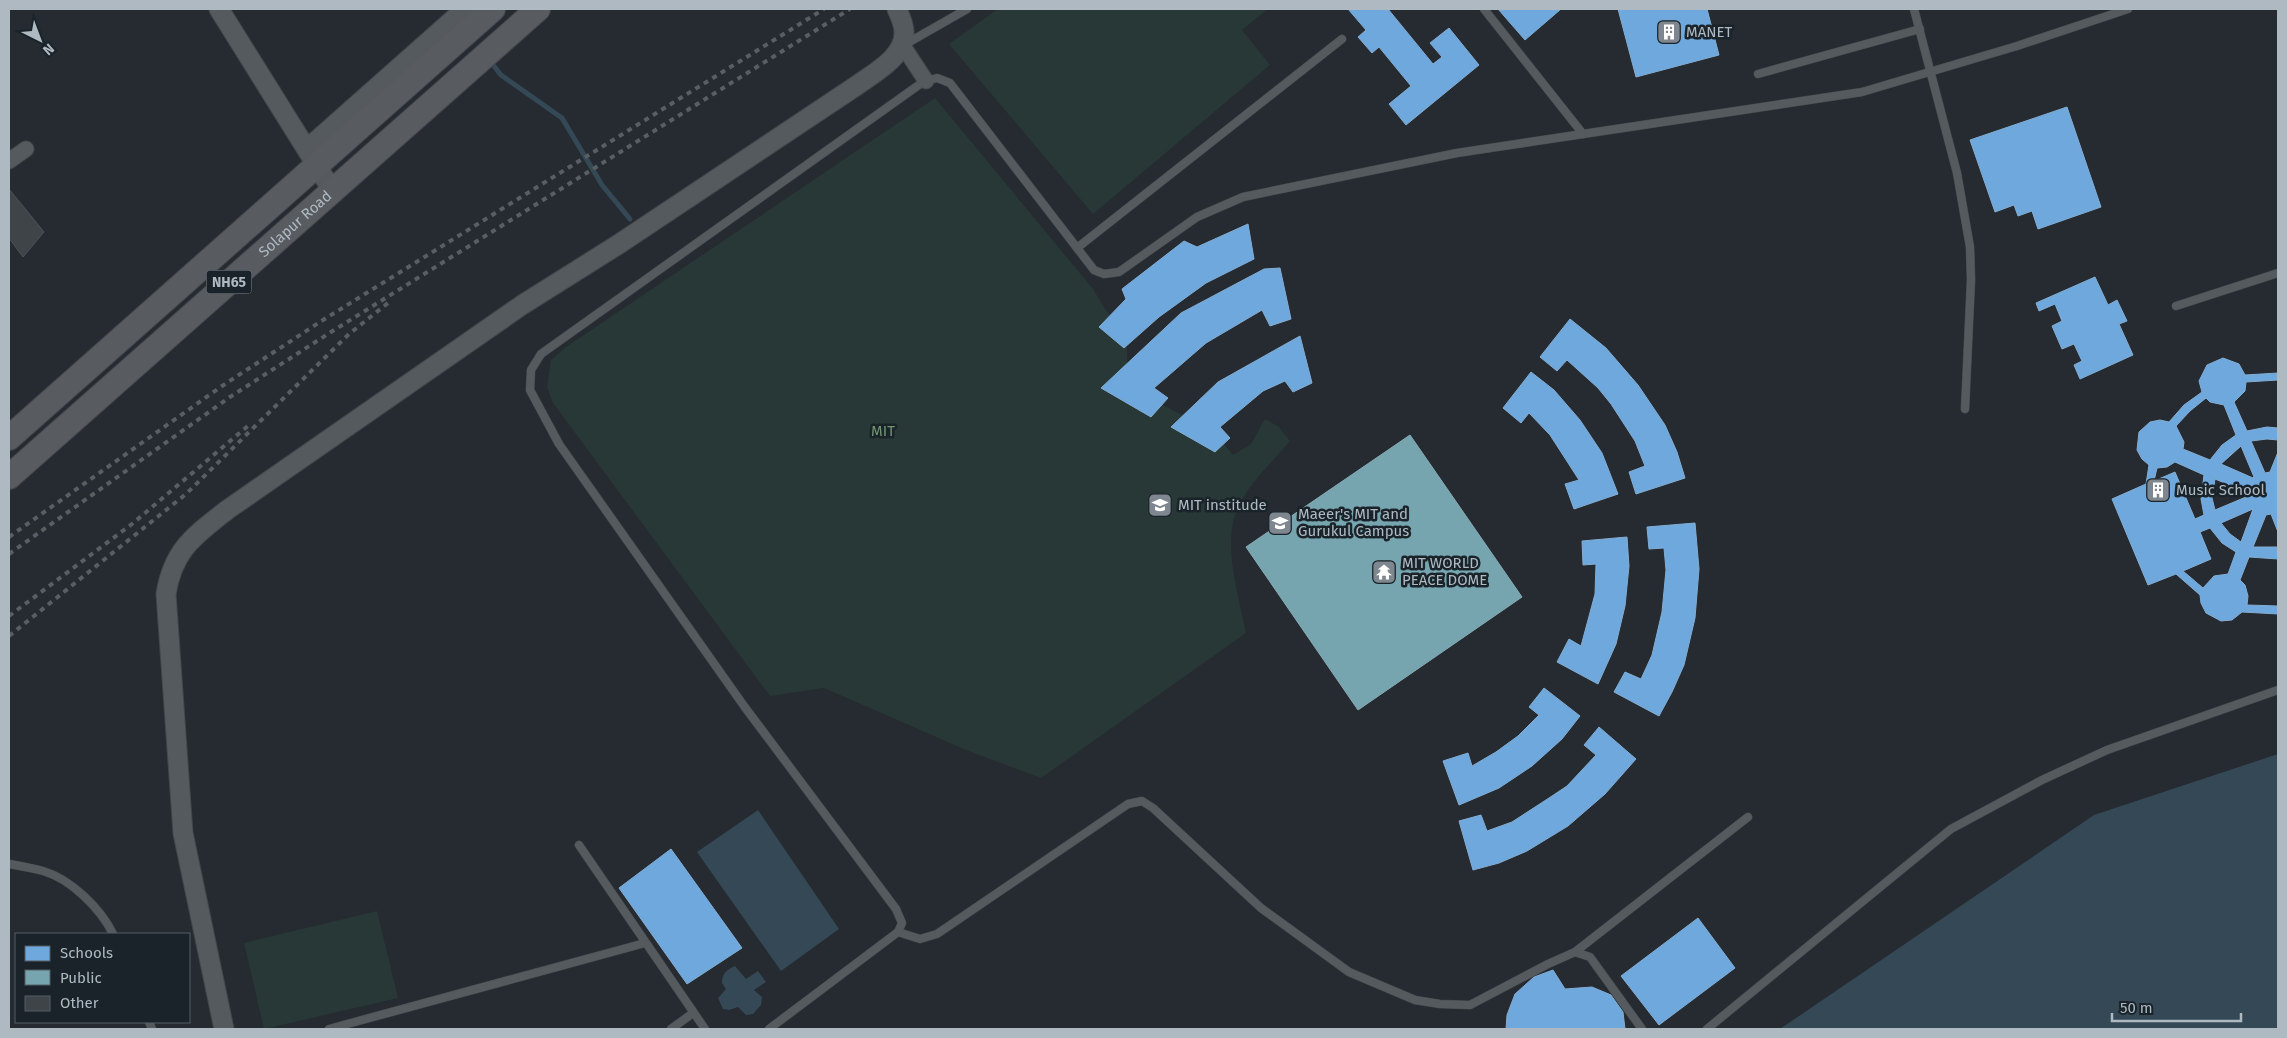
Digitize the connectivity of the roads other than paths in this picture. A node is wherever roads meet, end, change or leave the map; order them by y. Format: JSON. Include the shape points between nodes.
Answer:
{"nodes":[{"id":1,"x":219,"y":9,"type":"edge"},
{"id":2,"x":465,"y":9,"type":"edge"},
{"id":3,"x":493,"y":9,"type":"edge"},
{"id":4,"x":538,"y":9,"type":"edge"},
{"id":5,"x":897,"y":9,"type":"edge"},
{"id":6,"x":967,"y":9,"type":"edge"},
{"id":7,"x":1484,"y":9,"type":"edge"},
{"id":8,"x":1914,"y":9,"type":"edge"},
{"id":9,"x":2128,"y":9,"type":"edge"},
{"id":10,"x":1920,"y":29,"type":"junction"},
{"id":11,"x":1342,"y":39,"type":"dead end"},
{"id":12,"x":903,"y":46,"type":"junction"},
{"id":13,"x":1931,"y":72,"type":"junction"},
{"id":14,"x":1758,"y":74,"type":"dead end"},
{"id":15,"x":926,"y":81,"type":"junction"},
{"id":16,"x":1583,"y":134,"type":"junction"},
{"id":17,"x":26,"y":149,"type":"dead end"},
{"id":18,"x":312,"y":157,"type":"junction"},
{"id":19,"x":9,"y":161,"type":"edge"},
{"id":20,"x":332,"y":190,"type":"junction"},
{"id":21,"x":1077,"y":248,"type":"junction"},
{"id":22,"x":2278,"y":273,"type":"edge"},
{"id":23,"x":2176,"y":306,"type":"dead end"},
{"id":24,"x":1965,"y":409,"type":"dead end"},
{"id":25,"x":9,"y":438,"type":"edge"},
{"id":26,"x":9,"y":477,"type":"edge"},
{"id":27,"x":2278,"y":690,"type":"edge"},
{"id":28,"x":1748,"y":817,"type":"dead end"},
{"id":29,"x":579,"y":845,"type":"dead end"},
{"id":30,"x":9,"y":864,"type":"edge"},
{"id":31,"x":898,"y":932,"type":"junction"},
{"id":32,"x":112,"y":933,"type":"edge"},
{"id":33,"x":645,"y":943,"type":"junction"},
{"id":34,"x":1575,"y":952,"type":"junction"},
{"id":35,"x":693,"y":1013,"type":"junction"},
{"id":36,"x":224,"y":1029,"type":"edge"},
{"id":37,"x":329,"y":1029,"type":"edge"},
{"id":38,"x":671,"y":1029,"type":"edge"},
{"id":39,"x":705,"y":1029,"type":"edge"},
{"id":40,"x":768,"y":1029,"type":"edge"},
{"id":41,"x":1642,"y":1029,"type":"edge"},
{"id":42,"x":1707,"y":1029,"type":"edge"}],
"edges":[{"from":1,"to":18,"type":"street"},
{"from":2,"to":18,"type":"street"},
{"from":3,"to":18,"type":"highway","name":"Solapur Road","number":"NH65","via":[[429,66]]},
{"from":4,"to":20,"type":"highway","name":"Solapur Road","number":"NH65"},
{"from":5,"to":12,"type":"street","via":[[905,30]]},
{"from":6,"to":12,"type":"lane"},
{"from":7,"to":16,"type":"lane"},
{"from":8,"to":10,"type":"lane"},
{"from":9,"to":13,"type":"lane"},
{"from":10,"to":13,"type":"lane"},
{"from":10,"to":14,"type":"lane"},
{"from":11,"to":21,"type":"lane"},
{"from":12,"to":15,"type":"street"},
{"from":12,"to":36,"type":"street","via":[[849,92],[522,305],[227,510],[191,538],[178,556],[166,594],[183,832]]},
{"from":13,"to":16,"type":"lane","via":[[1862,92]]},
{"from":13,"to":24,"type":"lane","via":[[1957,172],[1970,247]]},
{"from":15,"to":21,"type":"lane","via":[[937,78],[950,83]]},
{"from":15,"to":31,"type":"lane","via":[[541,354],[531,370],[530,390],[565,452],[744,706],[896,909],[902,923]]},
{"from":16,"to":21,"type":"lane","via":[[1457,153],[1244,197],[1197,217],[1119,272],[1104,274],[1094,270]]},
{"from":17,"to":19,"type":"street"},
{"from":18,"to":20,"type":"street"},
{"from":18,"to":25,"type":"highway","name":"Solapur Road","number":"NH65"},
{"from":20,"to":26,"type":"highway","name":"Solapur Road","number":"NH65"},
{"from":22,"to":23,"type":"lane"},
{"from":27,"to":42,"type":"lane","via":[[2107,750],[2042,780],[1951,829]]},
{"from":28,"to":34,"type":"lane"},
{"from":29,"to":33,"type":"lane"},
{"from":30,"to":32,"type":"lane","via":[[45,871],[80,892]]},
{"from":31,"to":34,"type":"lane","via":[[920,940],[937,934],[1128,804],[1142,801],[1262,908],[1309,943],[1349,972],[1415,1000],[1470,1005]]},
{"from":31,"to":40,"type":"lane"},
{"from":33,"to":35,"type":"lane"},
{"from":33,"to":37,"type":"lane"},
{"from":34,"to":41,"type":"lane","via":[[1590,957]]},
{"from":35,"to":38,"type":"lane"},
{"from":35,"to":39,"type":"lane"}]}
